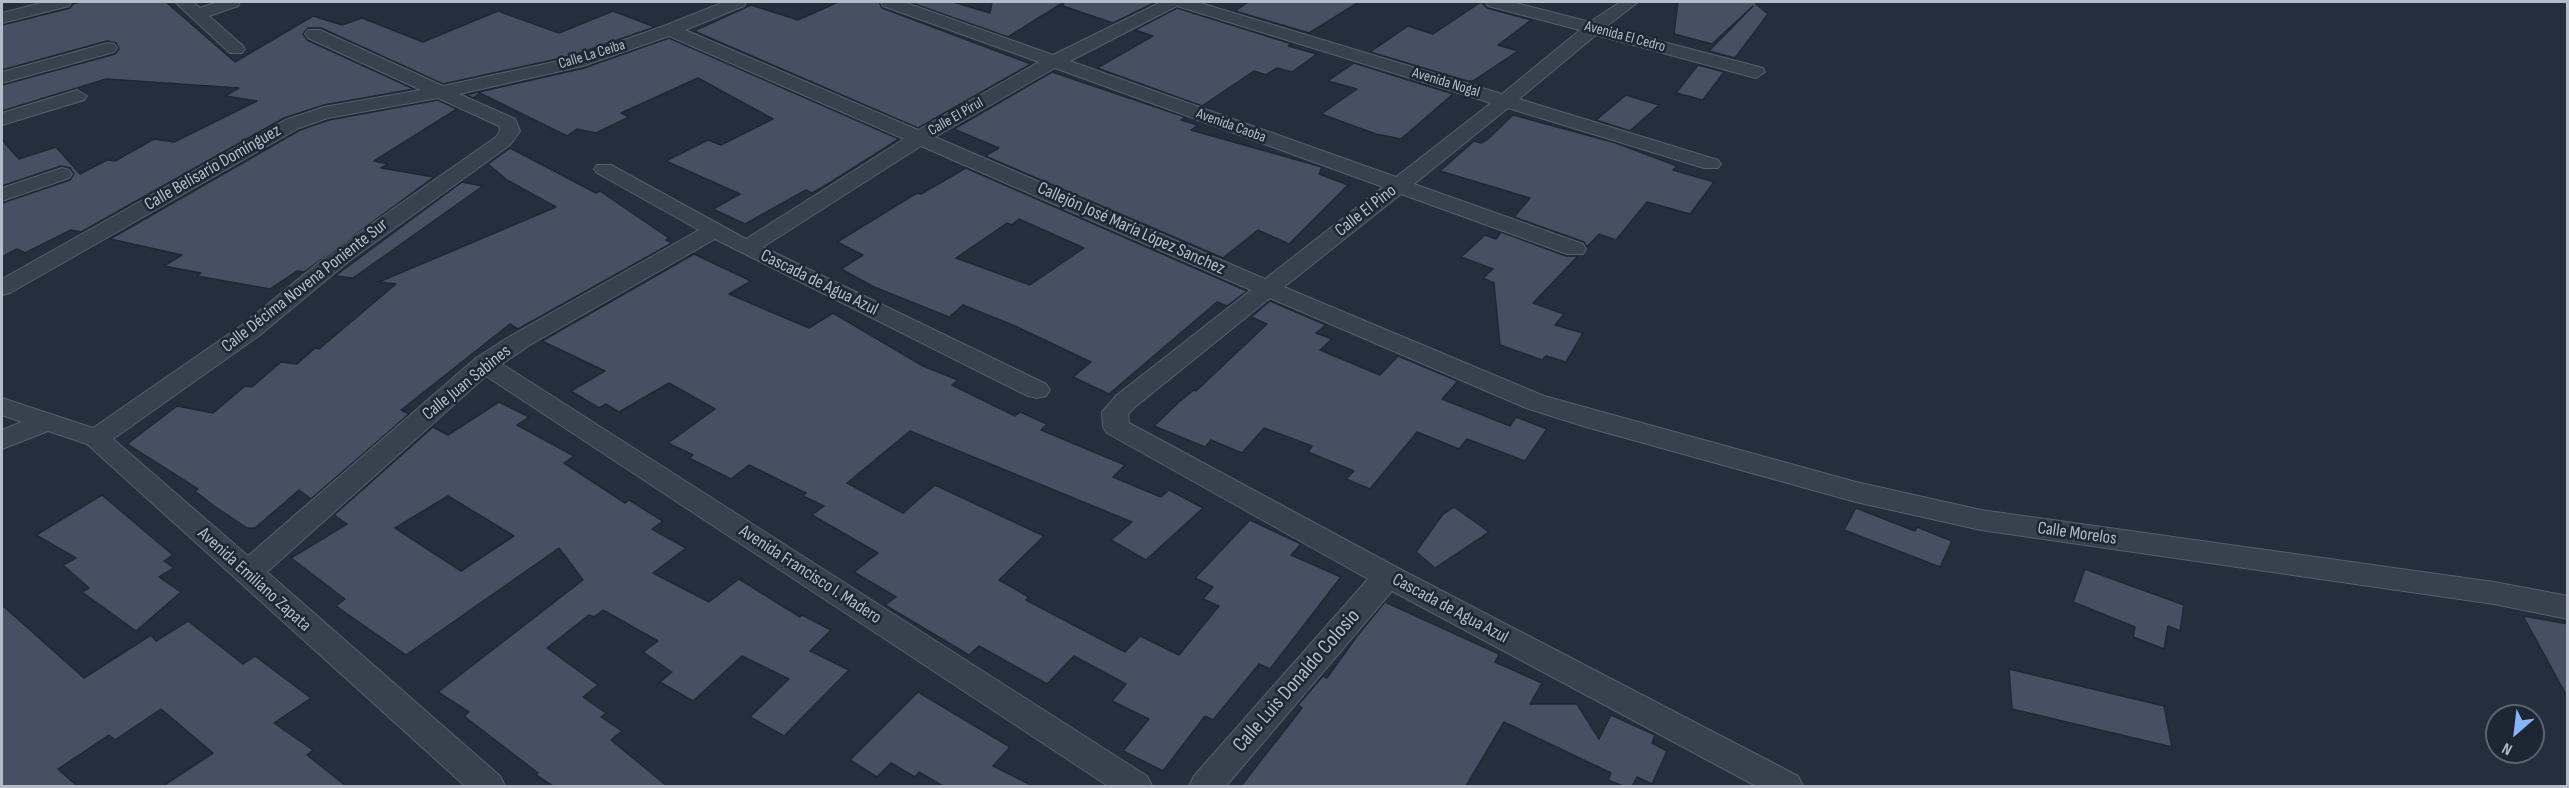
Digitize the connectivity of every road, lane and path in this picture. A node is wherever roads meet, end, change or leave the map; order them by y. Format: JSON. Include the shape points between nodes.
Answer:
{"nodes":[{"id":1,"x":63,"y":2,"type":"edge"},
{"id":2,"x":183,"y":2,"type":"edge"},
{"id":3,"x":232,"y":2,"type":"edge"},
{"id":4,"x":738,"y":2,"type":"edge"},
{"id":5,"x":889,"y":2,"type":"edge"},
{"id":6,"x":1173,"y":2,"type":"edge"},
{"id":7,"x":1181,"y":2,"type":"edge"},
{"id":8,"x":1494,"y":2,"type":"edge"},
{"id":9,"x":1630,"y":2,"type":"edge"},
{"id":10,"x":198,"y":14,"type":"junction"},
{"id":11,"x":2,"y":18,"type":"edge"},
{"id":12,"x":1593,"y":28,"type":"junction"},
{"id":13,"x":670,"y":30,"type":"junction"},
{"id":14,"x":314,"y":34,"type":"dead end"},
{"id":15,"x":108,"y":48,"type":"dead end"},
{"id":16,"x":236,"y":49,"type":"dead end"},
{"id":17,"x":1053,"y":62,"type":"junction"},
{"id":18,"x":1756,"y":72,"type":"dead end"},
{"id":19,"x":2,"y":78,"type":"edge"},
{"id":20,"x":441,"y":92,"type":"junction"},
{"id":21,"x":77,"y":96,"type":"dead end"},
{"id":22,"x":1505,"y":101,"type":"junction"},
{"id":23,"x":2,"y":119,"type":"edge"},
{"id":24,"x":921,"y":137,"type":"junction"},
{"id":25,"x":1711,"y":164,"type":"dead end"},
{"id":26,"x":604,"y":169,"type":"dead end"},
{"id":27,"x":62,"y":174,"type":"dead end"},
{"id":28,"x":1397,"y":186,"type":"junction"},
{"id":29,"x":2,"y":195,"type":"edge"},
{"id":30,"x":713,"y":231,"type":"junction"},
{"id":31,"x":747,"y":248,"type":"junction"},
{"id":32,"x":1575,"y":249,"type":"dead end"},
{"id":33,"x":2,"y":288,"type":"edge"},
{"id":34,"x":1266,"y":288,"type":"junction"},
{"id":35,"x":485,"y":364,"type":"junction"},
{"id":36,"x":1037,"y":390,"type":"dead end"},
{"id":37,"x":2,"y":405,"type":"edge"},
{"id":38,"x":48,"y":421,"type":"junction"},
{"id":39,"x":1595,"y":421,"type":"joint"},
{"id":40,"x":1116,"y":427,"type":"joint"},
{"id":41,"x":96,"y":438,"type":"junction"},
{"id":42,"x":2,"y":440,"type":"edge"},
{"id":43,"x":247,"y":573,"type":"junction"},
{"id":44,"x":1388,"y":576,"type":"junction"},
{"id":45,"x":2568,"y":608,"type":"edge"},
{"id":46,"x":488,"y":786,"type":"edge"},
{"id":47,"x":1135,"y":786,"type":"edge"},
{"id":48,"x":1206,"y":786,"type":"edge"},
{"id":49,"x":1786,"y":786,"type":"edge"}],
"edges":[{"from":1,"to":11,"type":"street"},
{"from":2,"to":10,"type":"street"},
{"from":3,"to":10,"type":"street"},
{"from":4,"to":13,"type":"street","name":"Calle La Ceiba"},
{"from":5,"to":17,"type":"street","name":"Avenida Caoba"},
{"from":6,"to":17,"type":"street","name":"Calle El Pirul"},
{"from":7,"to":22,"type":"street","name":"Avenida Nogal"},
{"from":8,"to":12,"type":"street","name":"Avenida El Cedro"},
{"from":9,"to":12,"type":"street","name":"Calle El Pino"},
{"from":10,"to":16,"type":"street"},
{"from":12,"to":18,"type":"street","name":"Avenida El Cedro"},
{"from":12,"to":22,"type":"street","name":"Calle El Pino"},
{"from":13,"to":20,"type":"street","name":"Calle La Ceiba","via":[[577,62]]},
{"from":13,"to":24,"type":"street","name":"Callejón José María López Sanchez"},
{"from":14,"to":20,"type":"street"},
{"from":15,"to":19,"type":"street"},
{"from":17,"to":24,"type":"street","name":"Calle El Pirul"},
{"from":17,"to":28,"type":"street","name":"Avenida Caoba"},
{"from":20,"to":33,"type":"street","name":"Calle Belisario Domínguez","via":[[324,113],[292,124]]},
{"from":20,"to":41,"type":"street","name":"Calle Décima Novena Poniente Sur","via":[[508,123],[510,131],[502,141],[341,256],[251,330]]},
{"from":21,"to":23,"type":"street"},
{"from":22,"to":25,"type":"street","name":"Avenida Nogal"},
{"from":22,"to":28,"type":"street","name":"Calle El Pino"},
{"from":24,"to":31,"type":"street","name":"Calle El Pirul"},
{"from":24,"to":34,"type":"street","name":"Callejón José María López Sanchez"},
{"from":26,"to":30,"type":"street","name":"Cascada de Agua Azul"},
{"from":27,"to":29,"type":"street"},
{"from":28,"to":32,"type":"street","name":"Avenida Caoba"},
{"from":28,"to":34,"type":"street","name":"Calle El Pino"},
{"from":30,"to":31,"type":"street","name":"Cascada de Agua Azul"},
{"from":30,"to":35,"type":"street","name":"Calle Juan Sabines"},
{"from":31,"to":36,"type":"street","name":"Cascada de Agua Azul"},
{"from":34,"to":39,"type":"street","name":"Callejón José María López Sanchez","via":[[1535,402]]},
{"from":34,"to":40,"type":"street","name":"Calle El Pino","via":[[1126,401],[1115,412]]},
{"from":35,"to":43,"type":"street","name":"Calle Juan Sabines"},
{"from":35,"to":47,"type":"street","name":"Avenida Francisco I. Madero"},
{"from":37,"to":38,"type":"street","name":"Avenida Emiliano Zapata"},
{"from":38,"to":41,"type":"street","name":"Avenida Emiliano Zapata"},
{"from":38,"to":42,"type":"street"},
{"from":39,"to":45,"type":"street","name":"Calle Morelos","via":[[1856,492],[1981,520],[2482,591]]},
{"from":40,"to":44,"type":"street","name":"Cascada de Agua Azul"},
{"from":41,"to":43,"type":"street","name":"Avenida Emiliano Zapata"},
{"from":43,"to":46,"type":"street","name":"Avenida Emiliano Zapata"},
{"from":44,"to":48,"type":"street","name":"Calle Luis Donaldo Colosio"},
{"from":44,"to":49,"type":"street","name":"Cascada de Agua Azul"}]}
